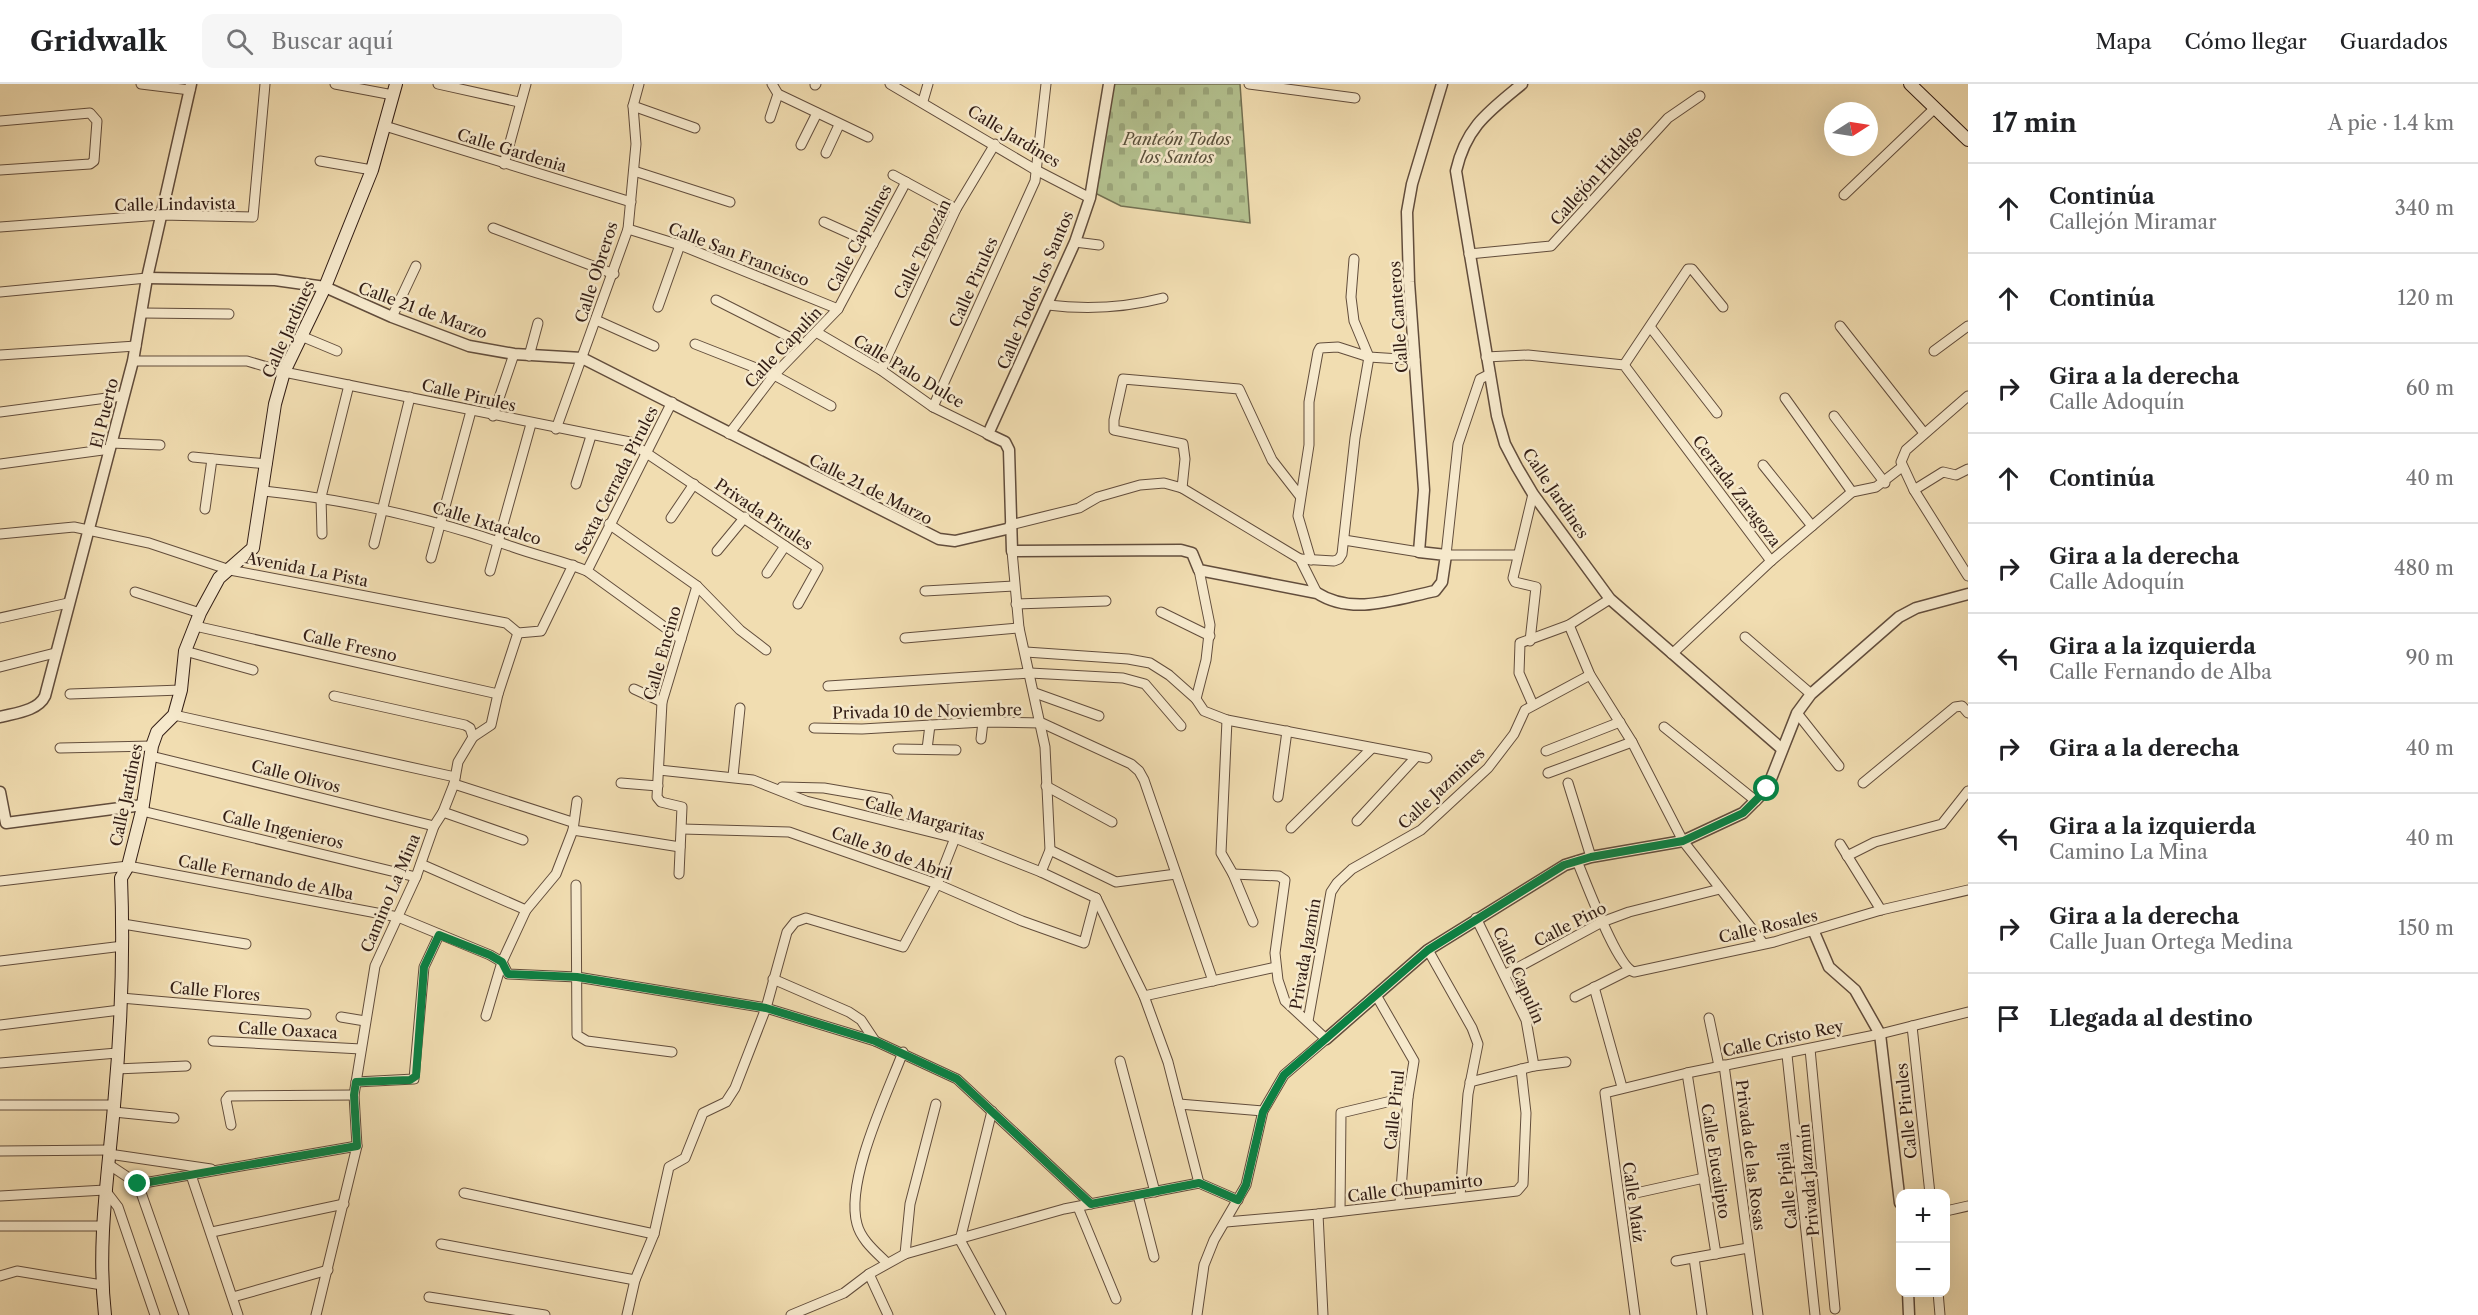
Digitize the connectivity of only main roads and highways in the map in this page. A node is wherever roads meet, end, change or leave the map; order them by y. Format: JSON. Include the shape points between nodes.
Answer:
{"nodes":[{"id":1,"x":1910,"y":84,"type":"edge"},
{"id":2,"x":394,"y":89,"type":"edge"},
{"id":3,"x":1968,"y":140,"type":"edge"},
{"id":4,"x":105,"y":1315,"type":"edge"}],
"edges":[{"from":1,"to":3,"type":"main road"},
{"from":2,"to":4,"type":"main road","name":"Calle Jardines","via":[[372,170],[325,287],[284,372],[275,404],[253,548],[219,578],[195,626],[185,651],[174,716],[157,732],[151,751],[143,808],[128,866],[121,878],[120,1004],[101,1226]]}]}
